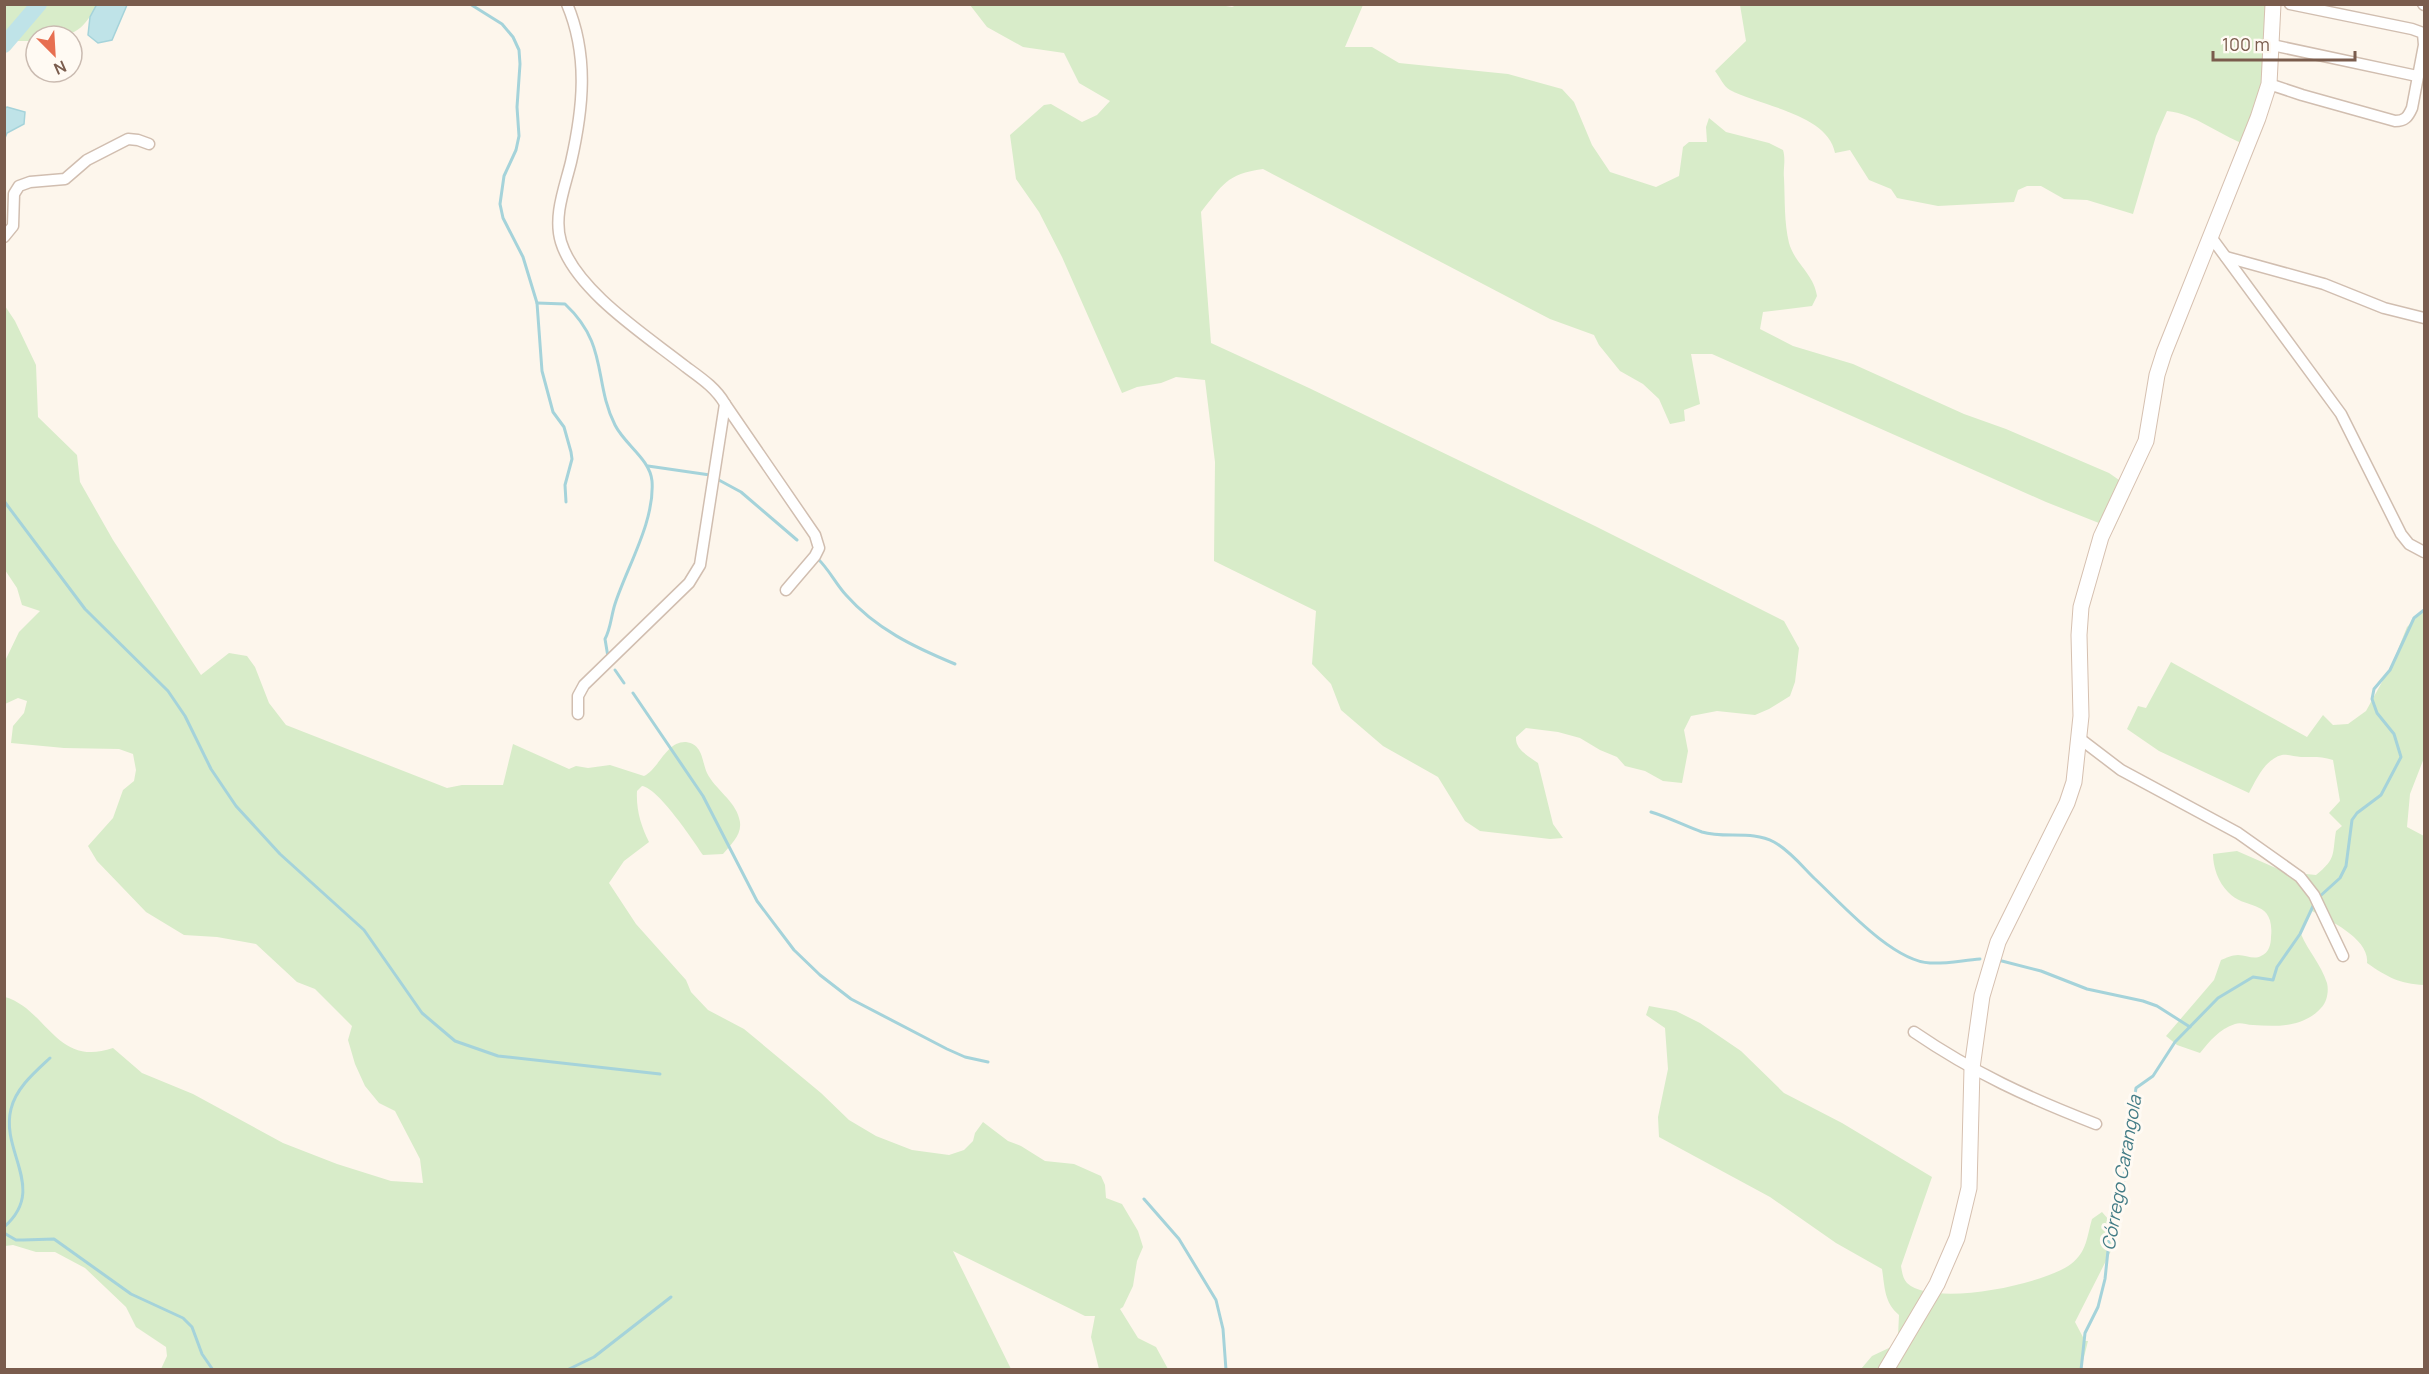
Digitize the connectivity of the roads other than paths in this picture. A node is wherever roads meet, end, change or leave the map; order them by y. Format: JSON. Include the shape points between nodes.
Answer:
{"nodes":[{"id":1,"x":567,"y":4,"type":"edge"},
{"id":2,"x":2273,"y":4,"type":"edge"},
{"id":3,"x":2290,"y":4,"type":"edge"},
{"id":4,"x":2272,"y":45,"type":"junction"},
{"id":5,"x":2417,"y":76,"type":"junction"},
{"id":6,"x":2269,"y":84,"type":"junction"},
{"id":7,"x":149,"y":144,"type":"dead end"},
{"id":8,"x":4,"y":237,"type":"edge"},
{"id":9,"x":2211,"y":237,"type":"junction"},
{"id":10,"x":2226,"y":257,"type":"junction"},
{"id":11,"x":2424,"y":318,"type":"edge"},
{"id":12,"x":725,"y":404,"type":"junction"},
{"id":13,"x":2424,"y":552,"type":"edge"},
{"id":14,"x":786,"y":590,"type":"dead end"},
{"id":15,"x":578,"y":714,"type":"dead end"},
{"id":16,"x":2079,"y":738,"type":"junction"},
{"id":17,"x":2343,"y":956,"type":"dead end"},
{"id":18,"x":1914,"y":1032,"type":"dead end"},
{"id":19,"x":1972,"y":1068,"type":"junction"},
{"id":20,"x":2096,"y":1124,"type":"dead end"},
{"id":21,"x":1886,"y":1370,"type":"edge"}],
"edges":[{"from":1,"to":12,"type":"street","via":[[583,87],[559,212],[558,228],[567,256],[583,280],[618,313],[713,388]]},
{"from":2,"to":4,"type":"street"},
{"from":3,"to":5,"type":"street","via":[[2420,32],[2424,40]]},
{"from":4,"to":5,"type":"street"},
{"from":4,"to":6,"type":"street"},
{"from":5,"to":6,"type":"street","via":[[2412,108],[2403,121]]},
{"from":6,"to":9,"type":"street"},
{"from":7,"to":8,"type":"street","via":[[128,139],[87,160],[65,179],[19,186],[14,194],[13,226]]},
{"from":9,"to":10,"type":"street"},
{"from":9,"to":16,"type":"street","via":[[2164,353],[2146,441],[2104,529],[2086,582],[2079,635]]},
{"from":10,"to":11,"type":"street","via":[[2324,284],[2384,308]]},
{"from":10,"to":13,"type":"street","via":[[2341,414],[2401,534]]},
{"from":12,"to":14,"type":"street","via":[[817,539],[817,553]]},
{"from":12,"to":15,"type":"street","via":[[700,566],[688,583],[584,685],[578,696]]},
{"from":16,"to":17,"type":"street","via":[[2121,770],[2238,833],[2300,876],[2317,900]]},
{"from":16,"to":19,"type":"street","via":[[2074,782],[2067,803],[2008,921],[1989,969],[1976,1026]]},
{"from":18,"to":19,"type":"street"},
{"from":19,"to":20,"type":"street","via":[[2021,1094]]},
{"from":19,"to":21,"type":"street","via":[[1969,1188],[1956,1238],[1937,1284]]}]}
